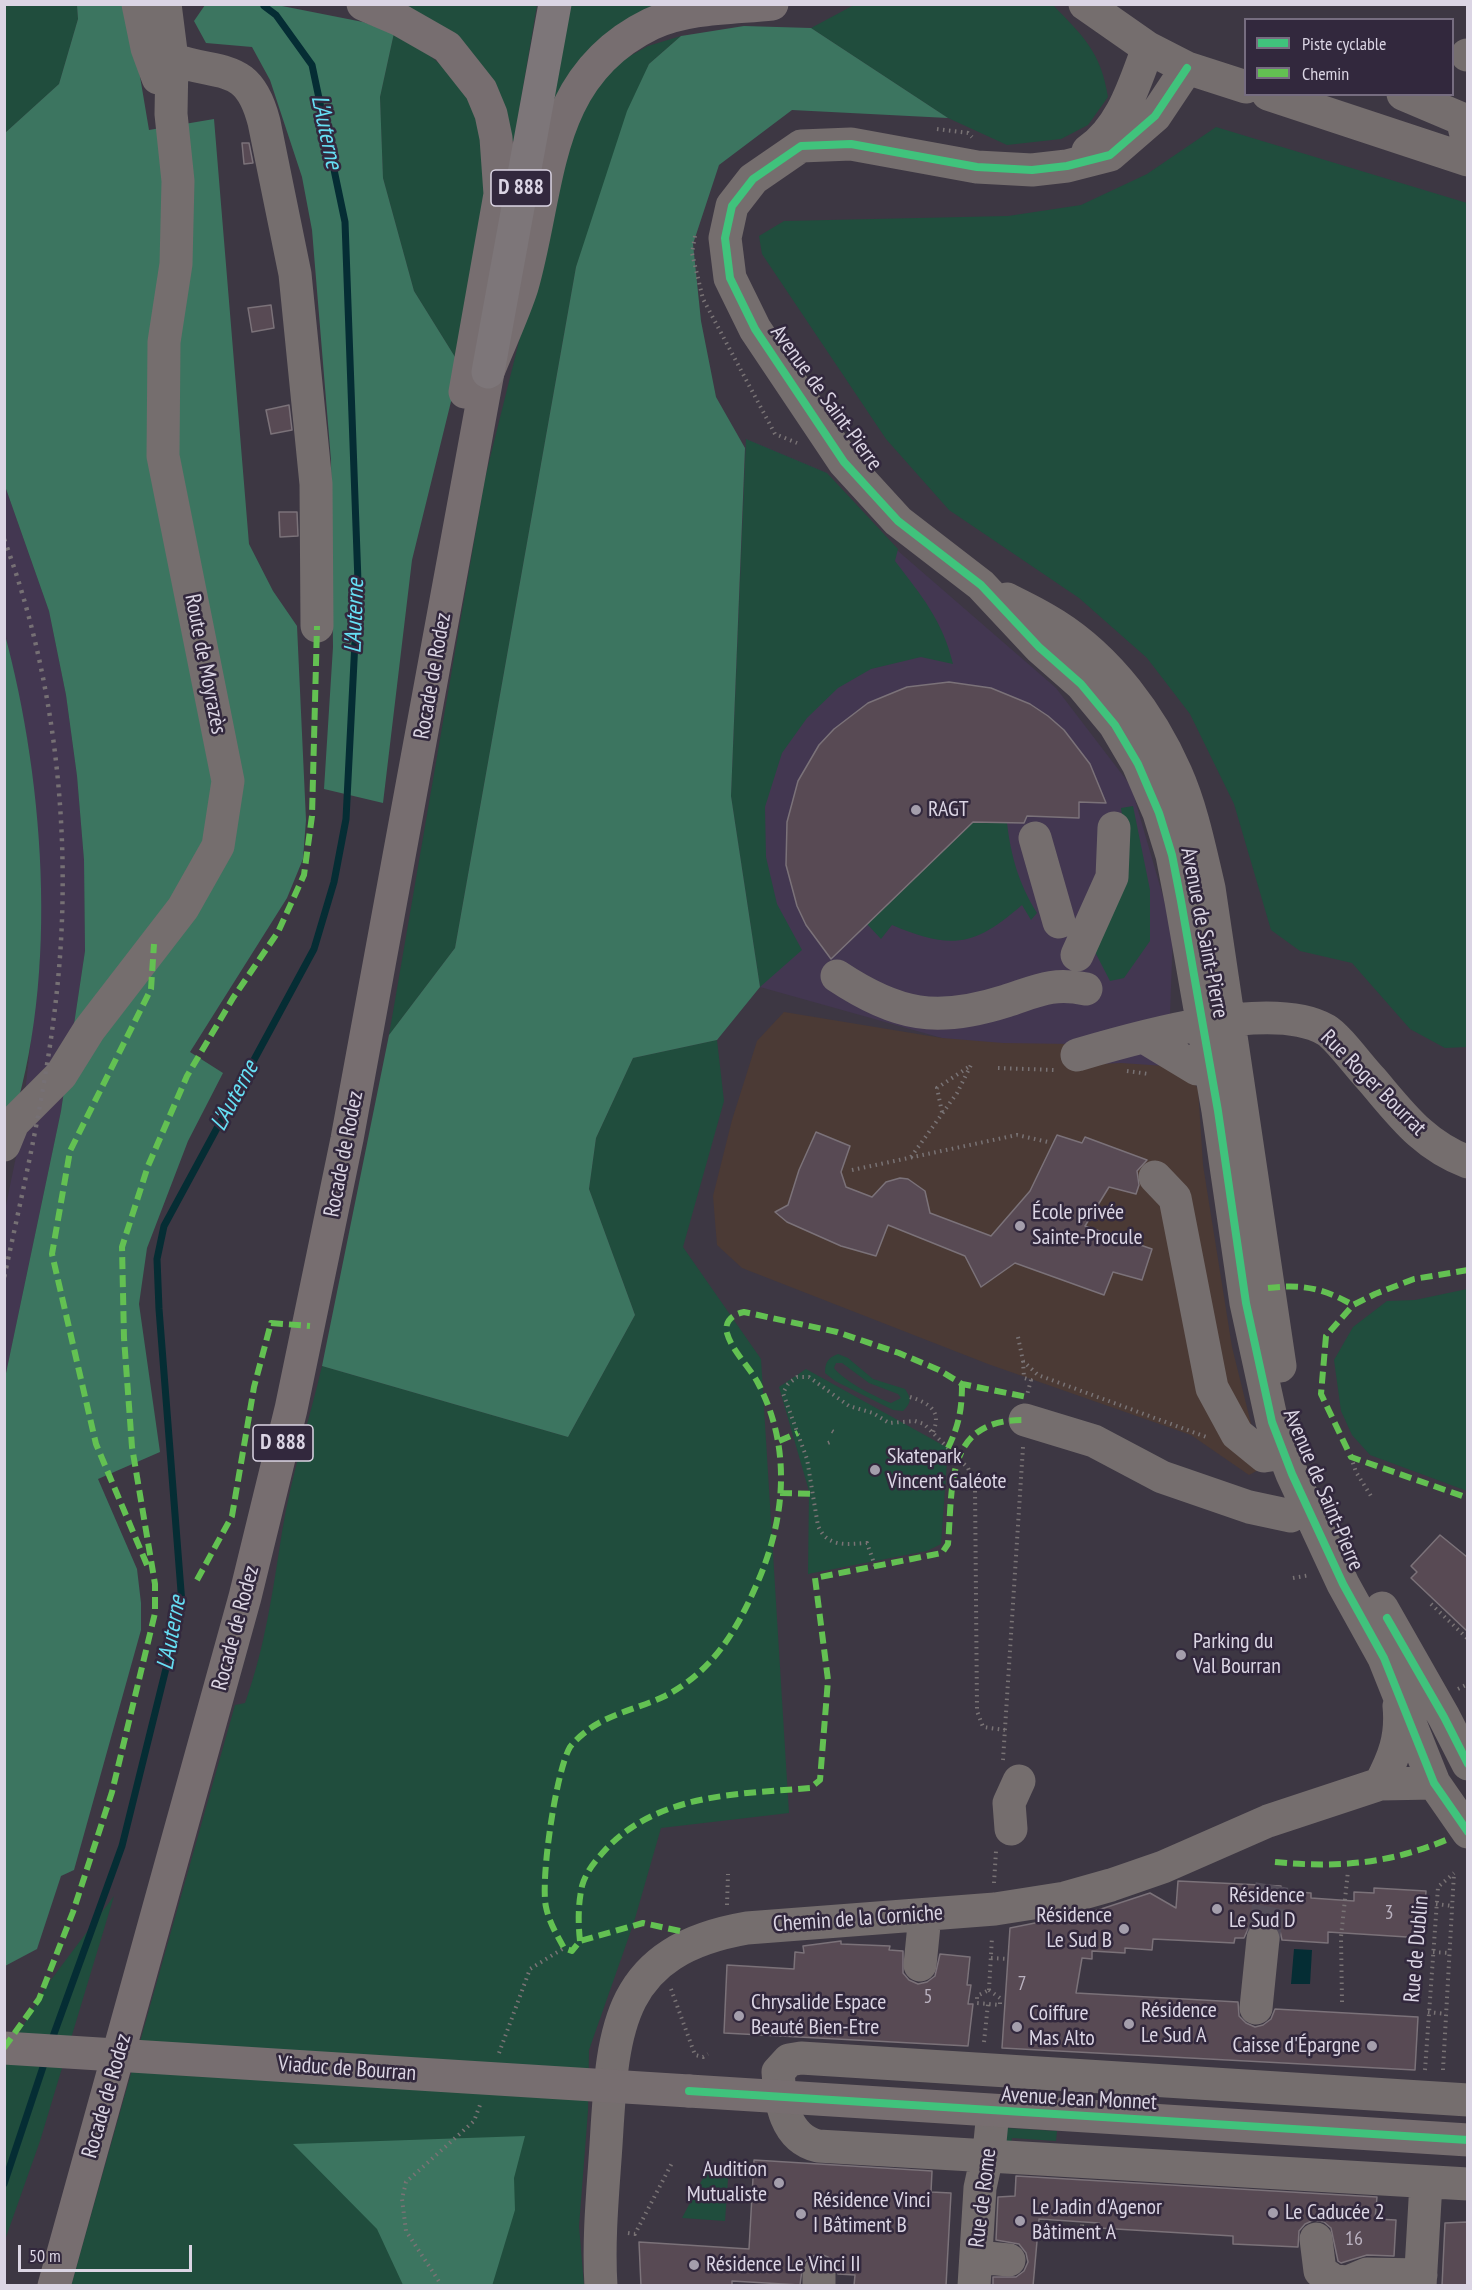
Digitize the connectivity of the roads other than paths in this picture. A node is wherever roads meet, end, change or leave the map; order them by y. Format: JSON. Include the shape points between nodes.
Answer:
{"nodes":[{"id":1,"x":138,"y":4,"type":"edge"},
{"id":2,"x":165,"y":4,"type":"edge"},
{"id":3,"x":363,"y":4,"type":"edge"},
{"id":4,"x":555,"y":4,"type":"edge"},
{"id":5,"x":772,"y":4,"type":"edge"},
{"id":6,"x":1085,"y":4,"type":"edge"},
{"id":7,"x":1115,"y":16,"type":"edge"},
{"id":8,"x":1148,"y":48,"type":"junction"},
{"id":9,"x":172,"y":59,"type":"junction"},
{"id":10,"x":1187,"y":68,"type":"junction"},
{"id":11,"x":1244,"y":87,"type":"edge"},
{"id":12,"x":1274,"y":96,"type":"edge"},
{"id":13,"x":1408,"y":96,"type":"edge"},
{"id":14,"x":171,"y":114,"type":"junction"},
{"id":15,"x":1467,"y":142,"type":"edge"},
{"id":16,"x":1467,"y":160,"type":"edge"},
{"id":17,"x":1067,"y":166,"type":"junction"},
{"id":18,"x":488,"y":372,"type":"junction"},
{"id":19,"x":981,"y":585,"type":"junction"},
{"id":20,"x":449,"y":586,"type":"junction"},
{"id":21,"x":317,"y":626,"type":"dead end"},
{"id":22,"x":1114,"y":828,"type":"dead end"},
{"id":23,"x":1035,"y":838,"type":"dead end"},
{"id":24,"x":1059,"y":922,"type":"dead end"},
{"id":25,"x":1077,"y":955,"type":"dead end"},
{"id":26,"x":837,"y":976,"type":"dead end"},
{"id":27,"x":1086,"y":989,"type":"dead end"},
{"id":28,"x":1216,"y":1023,"type":"junction"},
{"id":29,"x":1144,"y":1037,"type":"junction"},
{"id":30,"x":1077,"y":1055,"type":"dead end"},
{"id":31,"x":1223,"y":1064,"type":"junction"},
{"id":32,"x":4,"y":1145,"type":"edge"},
{"id":33,"x":1467,"y":1162,"type":"edge"},
{"id":34,"x":1155,"y":1177,"type":"dead end"},
{"id":35,"x":1025,"y":1420,"type":"road end"},
{"id":36,"x":1284,"y":1453,"type":"junction"},
{"id":37,"x":1291,"y":1516,"type":"dead end"},
{"id":38,"x":1398,"y":1689,"type":"junction"},
{"id":39,"x":1448,"y":1758,"type":"edge"},
{"id":40,"x":1011,"y":1773,"type":"road end"},
{"id":41,"x":1380,"y":1784,"type":"junction"},
{"id":42,"x":1467,"y":1832,"type":"edge"},
{"id":43,"x":1004,"y":1836,"type":"road end"},
{"id":44,"x":925,"y":1915,"type":"junction"},
{"id":45,"x":1268,"y":1939,"type":"tunnel mouth"},
{"id":46,"x":920,"y":1965,"type":"dead end"},
{"id":47,"x":1263,"y":2008,"type":"dead end"},
{"id":48,"x":4,"y":2048,"type":"edge"},
{"id":49,"x":689,"y":2091,"type":"joint"},
{"id":50,"x":780,"y":2098,"type":"junction"},
{"id":51,"x":1467,"y":2100,"type":"edge"},
{"id":52,"x":993,"y":2111,"type":"junction"},
{"id":53,"x":1467,"y":2140,"type":"edge"},
{"id":54,"x":986,"y":2155,"type":"junction"},
{"id":55,"x":1426,"y":2184,"type":"junction"},
{"id":56,"x":1467,"y":2184,"type":"edge"},
{"id":57,"x":72,"y":2219,"type":"junction"},
{"id":58,"x":988,"y":2270,"type":"edge"},
{"id":59,"x":1421,"y":2280,"type":"edge"},
{"id":60,"x":38,"y":2286,"type":"edge"},
{"id":61,"x":54,"y":2286,"type":"edge"},
{"id":62,"x":601,"y":2286,"type":"edge"},
{"id":63,"x":1304,"y":2286,"type":"edge"}],
"edges":[{"from":1,"to":14,"type":"street","name":"Route de Moyrazès","via":[[147,48]]},
{"from":2,"to":9,"type":"street","name":"Route de Moyrazès"},
{"from":3,"to":20,"type":"main road","via":[[447,47],[481,90],[496,138],[500,194],[434,559]]},
{"from":4,"to":18,"type":"highway","name":"Rocade de Rodez","number":"D 888"},
{"from":5,"to":18,"type":"main road","via":[[701,11],[652,23],[623,40],[587,74],[567,106],[548,169],[522,287]]},
{"from":6,"to":7,"type":"street"},
{"from":7,"to":8,"type":"street"},
{"from":8,"to":10,"type":"street"},
{"from":8,"to":17,"type":"street","name":"Avenue de Saint-Pierre","via":[[1128,100],[1101,142]]},
{"from":9,"to":14,"type":"street","name":"Route de Moyrazès"},
{"from":9,"to":21,"type":"street","via":[[233,74],[248,84],[259,101],[295,274],[316,484]]},
{"from":10,"to":11,"type":"street"},
{"from":10,"to":17,"type":"street","name":"Avenue de Saint-Pierre","via":[[1155,116],[1110,155]]},
{"from":12,"to":16,"type":"street"},
{"from":13,"to":15,"type":"street","via":[[1462,119]]},
{"from":14,"to":32,"type":"street","name":"Route de Moyrazès","via":[[178,181],[176,264],[164,342],[163,456],[228,781],[218,846],[183,908],[89,1030],[61,1076],[13,1123]]},
{"from":17,"to":19,"type":"street","name":"Avenue de Saint-Pierre","via":[[1032,170],[977,167],[851,144],[801,146],[753,178],[732,206],[725,238],[730,278],[755,329],[844,462],[898,520]]},
{"from":18,"to":20,"type":"main road","name":"Rocade de Rodez","number":"D 888"},
{"from":19,"to":28,"type":"street","name":"Avenue de Saint-Pierre","via":[[1039,647],[1081,684],[1115,725],[1138,764],[1159,813]]},
{"from":19,"to":28,"type":"street","name":"Avenue de Saint-Pierre","via":[[1057,626],[1095,657],[1131,696],[1157,737],[1176,774],[1209,888]]},
{"from":20,"to":57,"type":"main road","name":"Rocade de Rodez","number":"D 888","via":[[347,1139],[293,1399],[245,1597]]},
{"from":22,"to":25,"type":"street","via":[[1112,877]]},
{"from":23,"to":24,"type":"street"},
{"from":26,"to":27,"type":"street","via":[[871,997],[939,1015],[968,1012],[1044,987],[1067,985]]},
{"from":28,"to":29,"type":"street","name":"Rue Roger Bourrat"},
{"from":28,"to":31,"type":"street","name":"Avenue de Saint-Pierre"},
{"from":28,"to":33,"type":"street","name":"Rue Roger Bourrat","via":[[1292,1018],[1327,1030],[1416,1132]]},
{"from":29,"to":30,"type":"street","name":"Rue Roger Bourrat"},
{"from":29,"to":31,"type":"street","via":[[1197,1069]]},
{"from":31,"to":36,"type":"street","name":"Avenue de Saint-Pierre","via":[[1246,1304],[1272,1422]]},
{"from":31,"to":39,"type":"street","name":"Avenue de Saint-Pierre","via":[[1249,1160],[1293,1423],[1333,1515],[1387,1618]]},
{"from":34,"to":36,"type":"street","via":[[1175,1198],[1212,1388],[1237,1434],[1264,1456]]},
{"from":35,"to":37,"type":"street","via":[[1094,1441],[1162,1477],[1249,1507]]},
{"from":36,"to":38,"type":"street","name":"Avenue de Saint-Pierre","via":[[1343,1584]]},
{"from":38,"to":39,"type":"street","name":"Avenue de Saint-Pierre"},
{"from":38,"to":41,"type":"street","via":[[1401,1728],[1395,1755]]},
{"from":39,"to":41,"type":"street","name":"Chemin de la Corniche"},
{"from":39,"to":42,"type":"street","name":"Avenue de Saint-Pierre"},
{"from":40,"to":43,"type":"street"},
{"from":41,"to":44,"type":"street","name":"Chemin de la Corniche","via":[[1268,1821],[1111,1886],[1017,1906]]},
{"from":44,"to":46,"type":"street"},
{"from":44,"to":62,"type":"street","name":"Chemin de la Corniche","via":[[718,1933],[667,1958],[645,1976],[626,2004],[612,2055]]},
{"from":45,"to":47,"type":"street"},
{"from":48,"to":49,"type":"main road","name":"Viaduc de Bourran","bridge":true},
{"from":49,"to":50,"type":"main road","name":"Avenue Jean Monnet"},
{"from":50,"to":51,"type":"street","via":[[781,2066],[801,2058]]},
{"from":50,"to":52,"type":"main road","name":"Avenue Jean Monnet"},
{"from":50,"to":54,"type":"street","via":[[791,2128],[806,2143]]},
{"from":52,"to":53,"type":"main road","name":"Avenue Jean Monnet"},
{"from":52,"to":54,"type":"street","name":"Rue de Rome"},
{"from":54,"to":55,"type":"street"},
{"from":54,"to":58,"type":"street","name":"Rue de Rome","via":[[980,2188]]},
{"from":55,"to":56,"type":"street"},
{"from":55,"to":59,"type":"street"},
{"from":57,"to":60,"type":"street"},
{"from":57,"to":61,"type":"main road","name":"Rocade de Rodez","number":"D 888"},
{"from":59,"to":63,"type":"street","via":[[1355,2269],[1348,2282],[1334,2282],[1320,2271],[1311,2244]]}]}
